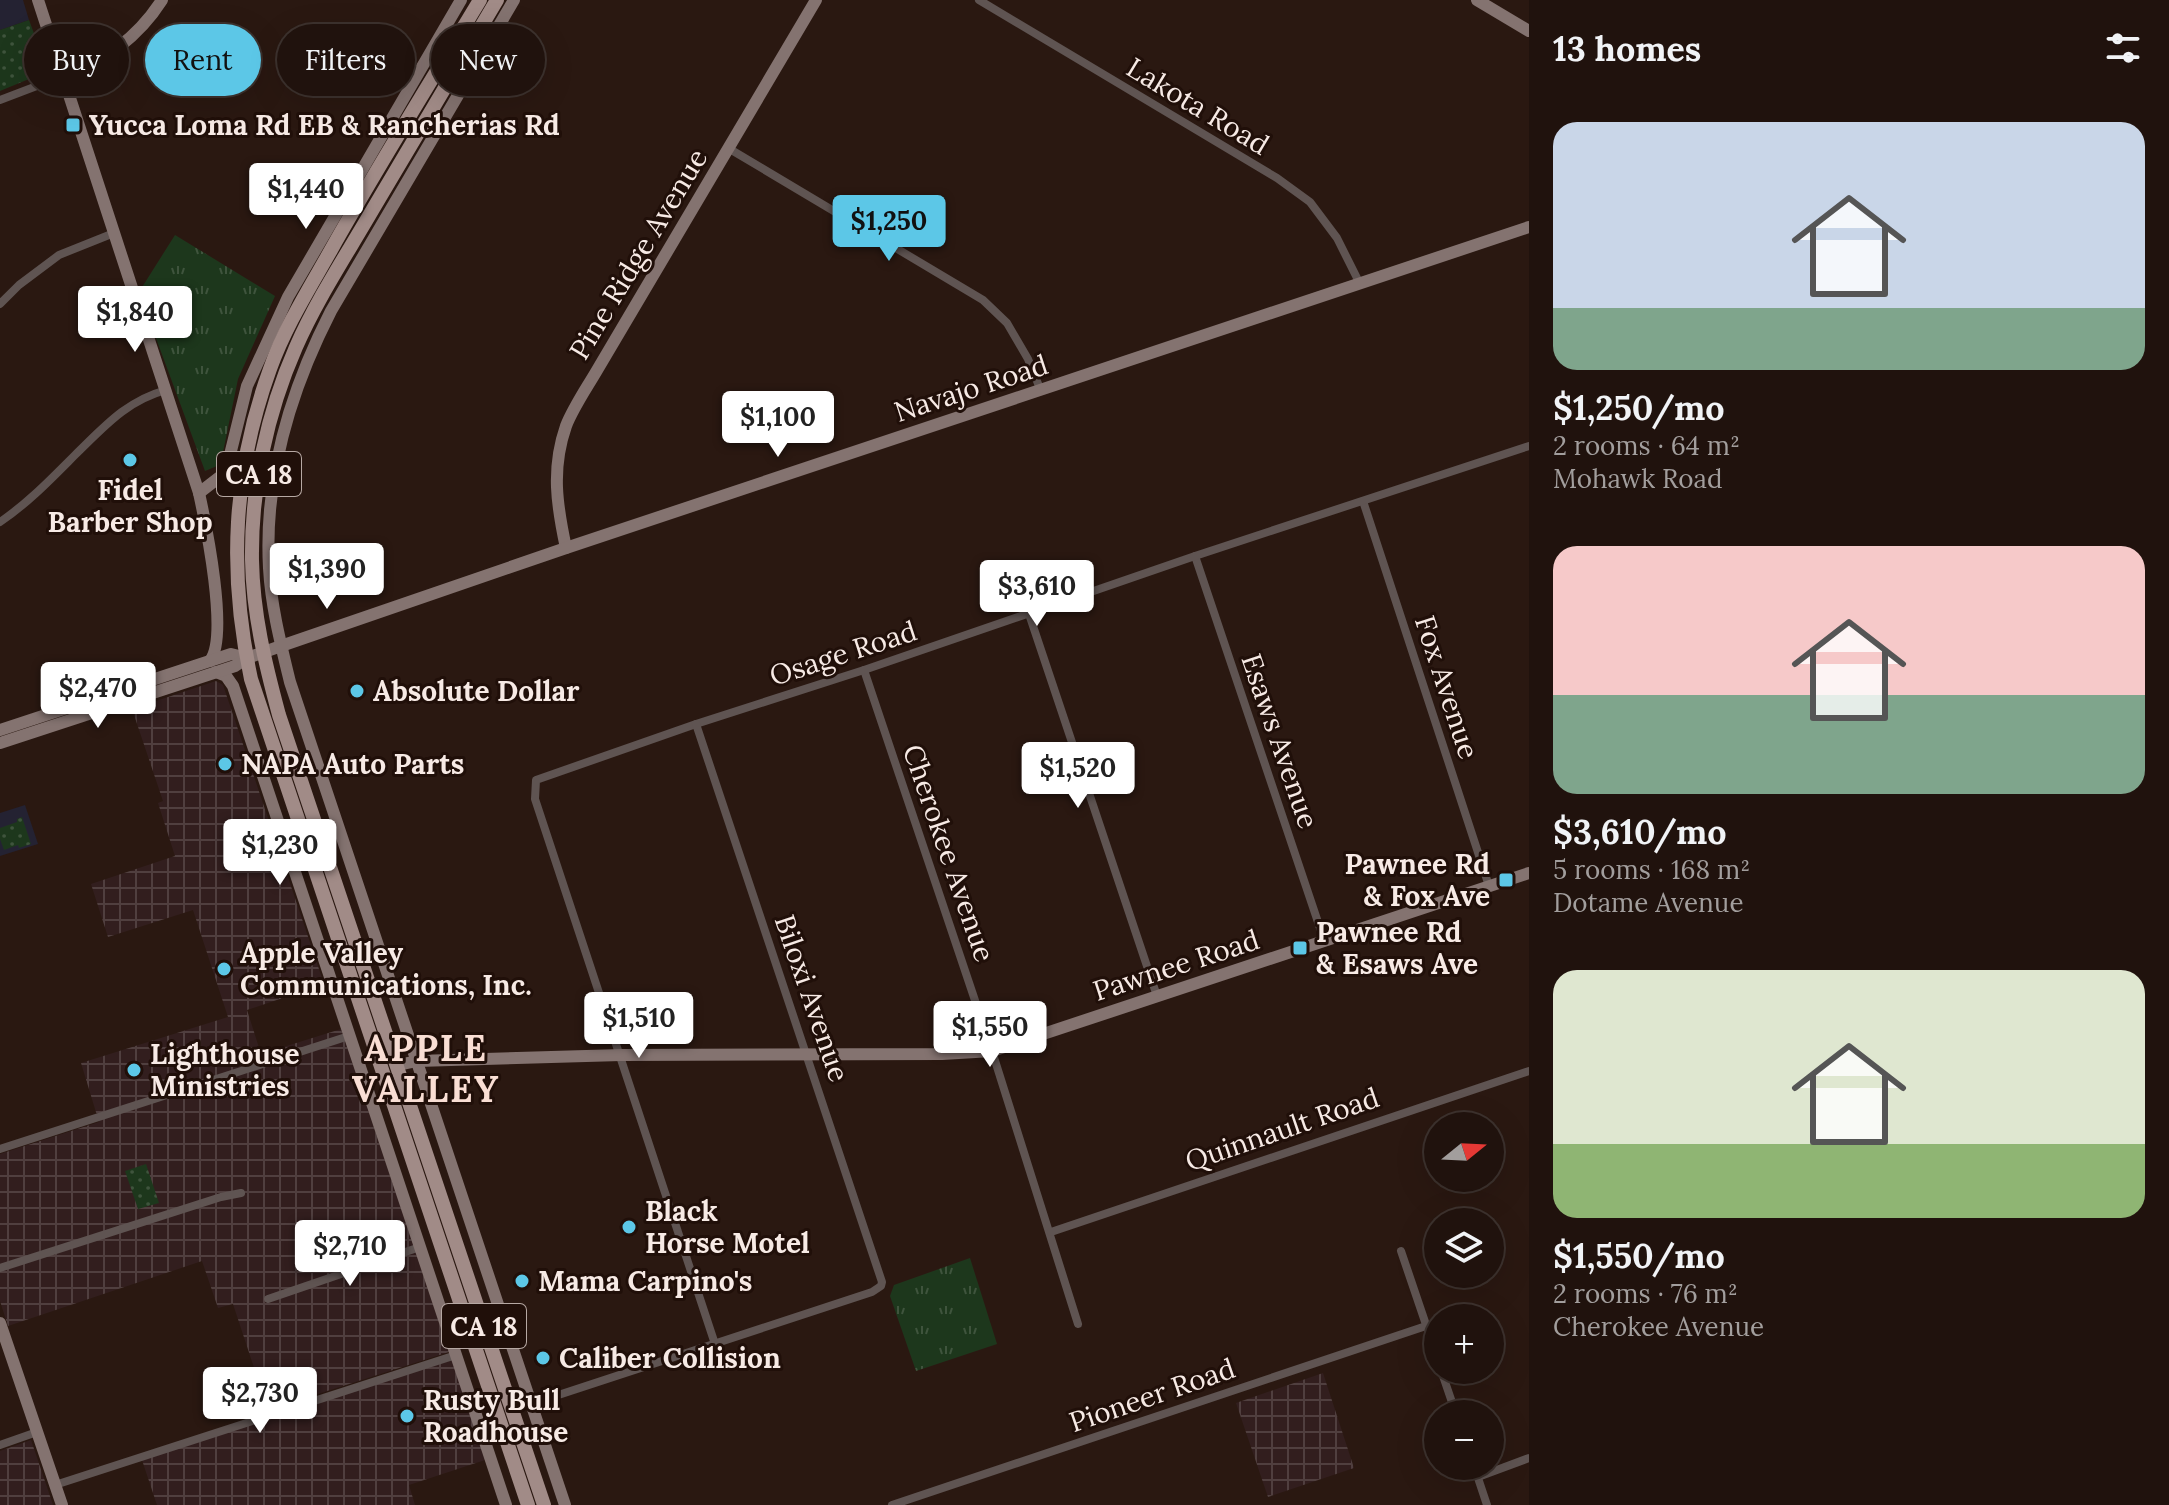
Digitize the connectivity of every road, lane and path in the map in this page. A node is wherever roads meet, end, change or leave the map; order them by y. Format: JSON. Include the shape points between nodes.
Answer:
{"nodes":[{"id":1,"x":38,"y":0,"type":"edge"},
{"id":2,"x":162,"y":0,"type":"edge"},
{"id":3,"x":461,"y":0,"type":"edge"},
{"id":4,"x":480,"y":0,"type":"edge"},
{"id":5,"x":497,"y":0,"type":"edge"},
{"id":6,"x":514,"y":0,"type":"edge"},
{"id":7,"x":816,"y":0,"type":"edge"},
{"id":8,"x":979,"y":0,"type":"edge"},
{"id":9,"x":1477,"y":0,"type":"edge"},
{"id":10,"x":46,"y":24,"type":"edge"},
{"id":11,"x":1529,"y":31,"type":"edge"},
{"id":12,"x":129,"y":39,"type":"edge"},
{"id":13,"x":24,"y":91,"type":"edge"},
{"id":14,"x":69,"y":96,"type":"edge"},
{"id":15,"x":0,"y":100,"type":"edge"},
{"id":16,"x":728,"y":148,"type":"junction"},
{"id":17,"x":1529,"y":227,"type":"edge"},
{"id":18,"x":114,"y":233,"type":"junction"},
{"id":19,"x":1360,"y":284,"type":"junction"},
{"id":20,"x":0,"y":304,"type":"edge"},
{"id":21,"x":166,"y":390,"type":"junction"},
{"id":22,"x":1041,"y":391,"type":"junction"},
{"id":23,"x":1529,"y":446,"type":"edge"},
{"id":24,"x":199,"y":493,"type":"junction"},
{"id":25,"x":1363,"y":501,"type":"junction"},
{"id":26,"x":0,"y":522,"type":"edge"},
{"id":27,"x":566,"y":548,"type":"junction"},
{"id":28,"x":1195,"y":556,"type":"junction"},
{"id":29,"x":1029,"y":614,"type":"junction"},
{"id":30,"x":218,"y":630,"type":"junction"},
{"id":31,"x":281,"y":646,"type":"junction"},
{"id":32,"x":262,"y":653,"type":"junction"},
{"id":33,"x":237,"y":659,"type":"junction"},
{"id":34,"x":213,"y":666,"type":"junction"},
{"id":35,"x":864,"y":670,"type":"junction"},
{"id":36,"x":233,"y":686,"type":"junction"},
{"id":37,"x":696,"y":724,"type":"junction"},
{"id":38,"x":0,"y":730,"type":"edge"},
{"id":39,"x":0,"y":743,"type":"edge"},
{"id":40,"x":1529,"y":873,"type":"edge"},
{"id":41,"x":1489,"y":886,"type":"junction"},
{"id":42,"x":1324,"y":940,"type":"junction"},
{"id":43,"x":351,"y":978,"type":"junction"},
{"id":44,"x":1157,"y":996,"type":"junction"},
{"id":45,"x":349,"y":1036,"type":"junction"},
{"id":46,"x":992,"y":1051,"type":"junction"},
{"id":47,"x":808,"y":1054,"type":"junction"},
{"id":48,"x":621,"y":1055,"type":"junction"},
{"id":49,"x":417,"y":1061,"type":"junction"},
{"id":50,"x":398,"y":1065,"type":"junction"},
{"id":51,"x":381,"y":1070,"type":"junction"},
{"id":52,"x":1529,"y":1071,"type":"edge"},
{"id":53,"x":363,"y":1076,"type":"junction"},
{"id":54,"x":424,"y":1148,"type":"junction"},
{"id":55,"x":0,"y":1149,"type":"edge"},
{"id":56,"x":241,"y":1193,"type":"dead end"},
{"id":57,"x":1051,"y":1232,"type":"junction"},
{"id":58,"x":420,"y":1247,"type":"junction"},
{"id":59,"x":1401,"y":1251,"type":"dead end"},
{"id":60,"x":0,"y":1268,"type":"edge"},
{"id":61,"x":268,"y":1299,"type":"dead end"},
{"id":62,"x":1424,"y":1320,"type":"edge"},
{"id":63,"x":0,"y":1323,"type":"edge"},
{"id":64,"x":1078,"y":1324,"type":"dead end"},
{"id":65,"x":1424,"y":1327,"type":"edge"},
{"id":66,"x":715,"y":1344,"type":"junction"},
{"id":67,"x":456,"y":1355,"type":"junction"},
{"id":68,"x":531,"y":1404,"type":"junction"},
{"id":69,"x":37,"y":1432,"type":"junction"},
{"id":70,"x":0,"y":1445,"type":"edge"},
{"id":71,"x":1529,"y":1458,"type":"edge"},
{"id":72,"x":1504,"y":1467,"type":"edge"},
{"id":73,"x":1479,"y":1480,"type":"edge"},
{"id":74,"x":55,"y":1485,"type":"junction"},
{"id":75,"x":563,"y":1501,"type":"edge"},
{"id":76,"x":62,"y":1505,"type":"edge"},
{"id":77,"x":506,"y":1505,"type":"edge"},
{"id":78,"x":538,"y":1505,"type":"edge"},
{"id":79,"x":892,"y":1505,"type":"edge"},
{"id":80,"x":1487,"y":1505,"type":"edge"}],
"edges":[{"from":1,"to":10,"type":"street"},
{"from":2,"to":12,"type":"street"},
{"from":3,"to":24,"type":"street","via":[[288,297],[247,386],[228,463],[221,476]]},
{"from":4,"to":33,"type":"main road","number":"CA 18","via":[[369,183],[270,368],[239,490]]},
{"from":5,"to":32,"type":"main road","number":"CA 18","via":[[334,275],[284,377],[263,450],[253,531]]},
{"from":6,"to":31,"type":"street","via":[[331,311],[296,388],[277,455],[269,516],[269,570]]},
{"from":7,"to":16,"type":"street","name":"Pine Ridge Avenue"},
{"from":8,"to":19,"type":"street","name":"Lakota Road","via":[[1310,202],[1337,238]]},
{"from":9,"to":11,"type":"street"},
{"from":13,"to":15,"type":"street"},
{"from":14,"to":18,"type":"street"},
{"from":16,"to":22,"type":"street","via":[[983,300],[1007,323]]},
{"from":16,"to":27,"type":"street","name":"Pine Ridge Avenue","via":[[567,425],[557,460],[556,503]]},
{"from":17,"to":19,"type":"street","name":"Navajo Road"},
{"from":18,"to":20,"type":"street","via":[[59,255]]},
{"from":18,"to":21,"type":"street"},
{"from":19,"to":22,"type":"street","name":"Navajo Road"},
{"from":21,"to":24,"type":"street"},
{"from":21,"to":26,"type":"street","via":[[127,406]]},
{"from":22,"to":27,"type":"street","name":"Navajo Road"},
{"from":23,"to":25,"type":"street","name":"Osage Road"},
{"from":24,"to":30,"type":"street"},
{"from":25,"to":28,"type":"street","name":"Osage Road"},
{"from":25,"to":41,"type":"street","name":"Fox Avenue"},
{"from":27,"to":31,"type":"street","name":"Navajo Road"},
{"from":28,"to":29,"type":"street","name":"Osage Road"},
{"from":28,"to":42,"type":"street","name":"Esaws Avenue"},
{"from":29,"to":35,"type":"street","name":"Osage Road"},
{"from":29,"to":44,"type":"street"},
{"from":30,"to":33,"type":"street"},
{"from":30,"to":34,"type":"street"},
{"from":31,"to":32,"type":"street","name":"Navajo Road"},
{"from":31,"to":49,"type":"street"},
{"from":32,"to":33,"type":"street","name":"Navajo Road"},
{"from":32,"to":50,"type":"main road","number":"CA 18"},
{"from":33,"to":34,"type":"street","name":"Navajo Road"},
{"from":33,"to":36,"type":"street"},
{"from":33,"to":43,"type":"main road","number":"CA 18","via":[[251,679]]},
{"from":34,"to":36,"type":"street"},
{"from":34,"to":38,"type":"street","name":"Navajo Road"},
{"from":34,"to":39,"type":"street","name":"Navajo Road"},
{"from":35,"to":37,"type":"street","name":"Osage Road"},
{"from":35,"to":46,"type":"street","name":"Cherokee Avenue"},
{"from":36,"to":45,"type":"street"},
{"from":37,"to":47,"type":"street","name":"Biloxi Avenue"},
{"from":37,"to":48,"type":"street","name":"Osage Road","via":[[536,780],[535,799]]},
{"from":40,"to":41,"type":"street","name":"Pawnee Road"},
{"from":41,"to":42,"type":"street","name":"Pawnee Road"},
{"from":42,"to":44,"type":"street","name":"Pawnee Road"},
{"from":43,"to":50,"type":"main road","via":[[363,993],[385,1059]]},
{"from":43,"to":51,"type":"main road","number":"CA 18"},
{"from":44,"to":46,"type":"street","name":"Pawnee Road"},
{"from":45,"to":53,"type":"street"},
{"from":45,"to":55,"type":"street"},
{"from":46,"to":47,"type":"street","name":"Pawnee Road"},
{"from":46,"to":57,"type":"street","name":"Cherokee Avenue"},
{"from":47,"to":48,"type":"street","name":"Pawnee Road"},
{"from":47,"to":66,"type":"street","name":"Biloxi Avenue","via":[[881,1286]]},
{"from":48,"to":49,"type":"street","name":"Pawnee Road"},
{"from":48,"to":66,"type":"street"},
{"from":49,"to":50,"type":"street","name":"Pawnee Road"},
{"from":49,"to":68,"type":"street"},
{"from":50,"to":54,"type":"main road","number":"CA 18"},
{"from":51,"to":53,"type":"street"},
{"from":51,"to":54,"type":"main road","via":[[393,1075],[415,1139]]},
{"from":51,"to":78,"type":"main road","number":"CA 18"},
{"from":52,"to":57,"type":"street","name":"Quinnault Road"},
{"from":53,"to":58,"type":"street"},
{"from":54,"to":78,"type":"main road","number":"CA 18"},
{"from":56,"to":60,"type":"street"},
{"from":57,"to":64,"type":"street","name":"Cherokee Avenue"},
{"from":58,"to":61,"type":"street"},
{"from":58,"to":67,"type":"street"},
{"from":59,"to":62,"type":"street"},
{"from":63,"to":69,"type":"street"},
{"from":65,"to":79,"type":"street","name":"Pioneer Road"},
{"from":66,"to":68,"type":"street"},
{"from":67,"to":74,"type":"street"},
{"from":67,"to":77,"type":"street"},
{"from":68,"to":75,"type":"street"},
{"from":69,"to":70,"type":"street"},
{"from":69,"to":74,"type":"street"},
{"from":71,"to":72,"type":"street"},
{"from":73,"to":80,"type":"street"},
{"from":74,"to":76,"type":"street"},
{"from":75,"to":78,"type":"street"}]}
